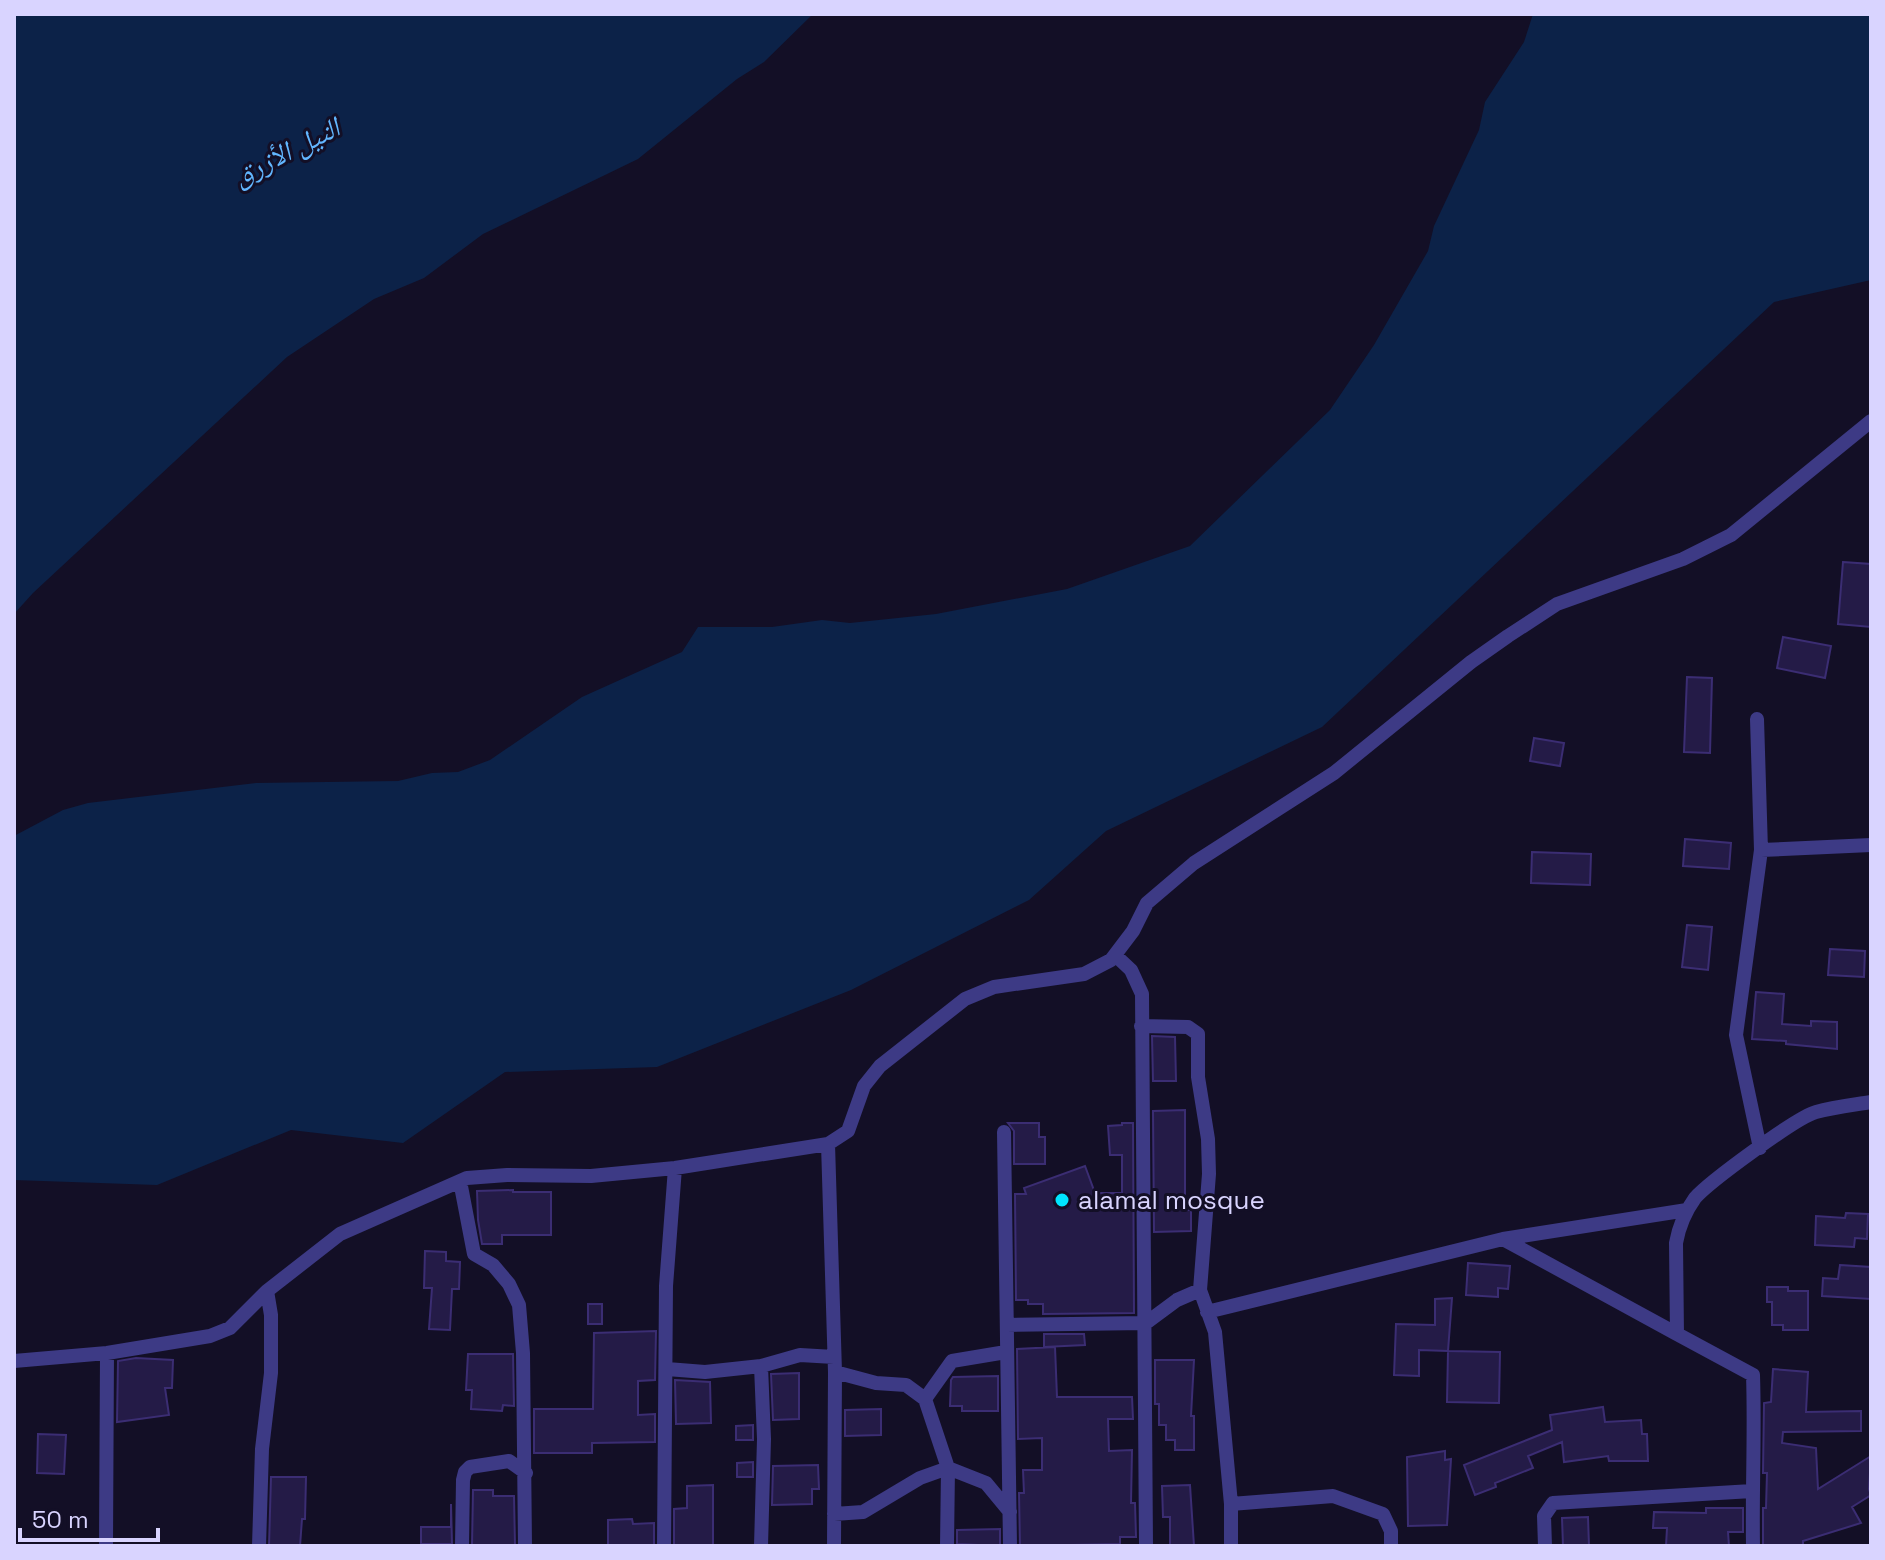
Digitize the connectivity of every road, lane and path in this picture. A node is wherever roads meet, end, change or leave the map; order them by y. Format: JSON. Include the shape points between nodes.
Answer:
{"nodes":[{"id":1,"x":1871,"y":421,"type":"edge"},
{"id":2,"x":1757,"y":719,"type":"dead end"},
{"id":3,"x":1871,"y":845,"type":"edge"},
{"id":4,"x":1761,"y":850,"type":"junction"},
{"id":5,"x":1115,"y":955,"type":"junction"},
{"id":6,"x":1141,"y":1026,"type":"junction"},
{"id":7,"x":1871,"y":1102,"type":"edge"},
{"id":8,"x":1004,"y":1132,"type":"dead end"},
{"id":9,"x":828,"y":1144,"type":"junction"},
{"id":10,"x":1760,"y":1148,"type":"junction"},
{"id":11,"x":675,"y":1168,"type":"junction"},
{"id":12,"x":460,"y":1181,"type":"junction"},
{"id":13,"x":1687,"y":1210,"type":"junction"},
{"id":14,"x":1503,"y":1239,"type":"junction"},
{"id":15,"x":1200,"y":1290,"type":"junction"},
{"id":16,"x":267,"y":1291,"type":"junction"},
{"id":17,"x":1207,"y":1312,"type":"junction"},
{"id":18,"x":1146,"y":1323,"type":"junction"},
{"id":19,"x":1007,"y":1325,"type":"junction"},
{"id":20,"x":1677,"y":1334,"type":"junction"},
{"id":21,"x":1006,"y":1352,"type":"junction"},
{"id":22,"x":107,"y":1353,"type":"junction"},
{"id":23,"x":14,"y":1361,"type":"edge"},
{"id":24,"x":834,"y":1364,"type":"junction"},
{"id":25,"x":761,"y":1366,"type":"junction"},
{"id":26,"x":667,"y":1369,"type":"junction"},
{"id":27,"x":925,"y":1399,"type":"junction"},
{"id":28,"x":948,"y":1468,"type":"junction"},
{"id":29,"x":526,"y":1473,"type":"junction"},
{"id":30,"x":1752,"y":1491,"type":"junction"},
{"id":31,"x":1231,"y":1504,"type":"junction"},
{"id":32,"x":1010,"y":1512,"type":"junction"},
{"id":33,"x":834,"y":1514,"type":"junction"},
{"id":34,"x":106,"y":1546,"type":"edge"},
{"id":35,"x":259,"y":1546,"type":"edge"},
{"id":36,"x":462,"y":1546,"type":"edge"},
{"id":37,"x":525,"y":1546,"type":"edge"},
{"id":38,"x":664,"y":1546,"type":"edge"},
{"id":39,"x":761,"y":1546,"type":"edge"},
{"id":40,"x":834,"y":1546,"type":"edge"},
{"id":41,"x":947,"y":1546,"type":"edge"},
{"id":42,"x":1010,"y":1546,"type":"edge"},
{"id":43,"x":1146,"y":1546,"type":"edge"},
{"id":44,"x":1231,"y":1546,"type":"edge"},
{"id":45,"x":1391,"y":1546,"type":"edge"},
{"id":46,"x":1545,"y":1546,"type":"edge"},
{"id":47,"x":1753,"y":1546,"type":"edge"}],
"edges":[{"from":1,"to":5,"type":"street","via":[[1731,535],[1683,559],[1557,604],[1471,662],[1334,773],[1194,863],[1147,903]]},
{"from":2,"to":4,"type":"street"},
{"from":3,"to":4,"type":"street"},
{"from":4,"to":10,"type":"street","via":[[1736,1035]]},
{"from":5,"to":6,"type":"street","via":[[1131,970],[1142,994]]},
{"from":5,"to":9,"type":"street","via":[[1084,974],[994,987],[965,999],[880,1066],[864,1086],[848,1131]]},
{"from":6,"to":15,"type":"street","via":[[1188,1027],[1198,1034],[1209,1174]]},
{"from":6,"to":18,"type":"street"},
{"from":7,"to":10,"type":"street","via":[[1813,1112]]},
{"from":8,"to":19,"type":"street"},
{"from":9,"to":11,"type":"street"},
{"from":9,"to":24,"type":"street"},
{"from":10,"to":13,"type":"street","via":[[1707,1186]]},
{"from":11,"to":12,"type":"street"},
{"from":11,"to":26,"type":"street","via":[[666,1286]]},
{"from":12,"to":16,"type":"street","via":[[340,1234]]},
{"from":12,"to":29,"type":"street","via":[[474,1254],[493,1265],[519,1305]]},
{"from":13,"to":14,"type":"street"},
{"from":13,"to":20,"type":"street","via":[[1676,1243]]},
{"from":14,"to":17,"type":"street"},
{"from":14,"to":20,"type":"street"},
{"from":15,"to":17,"type":"street"},
{"from":15,"to":18,"type":"street"},
{"from":16,"to":22,"type":"street","via":[[230,1328],[210,1336]]},
{"from":16,"to":35,"type":"street","via":[[271,1373]]},
{"from":17,"to":31,"type":"street","via":[[1215,1332]]},
{"from":18,"to":19,"type":"street"},
{"from":18,"to":43,"type":"street"},
{"from":19,"to":21,"type":"street"},
{"from":20,"to":30,"type":"street","via":[[1753,1375]]},
{"from":21,"to":27,"type":"street","via":[[952,1361]]},
{"from":21,"to":32,"type":"street"},
{"from":22,"to":23,"type":"street"},
{"from":22,"to":34,"type":"street"},
{"from":24,"to":25,"type":"street","via":[[800,1355]]},
{"from":24,"to":27,"type":"street","via":[[876,1383],[906,1385]]},
{"from":24,"to":33,"type":"street"},
{"from":25,"to":26,"type":"street","via":[[705,1372]]},
{"from":25,"to":39,"type":"street"},
{"from":26,"to":38,"type":"street"},
{"from":27,"to":28,"type":"street"},
{"from":28,"to":32,"type":"street","via":[[986,1483]]},
{"from":28,"to":33,"type":"street","via":[[863,1512]]},
{"from":28,"to":41,"type":"street"},
{"from":29,"to":36,"type":"street","via":[[509,1461],[465,1472]]},
{"from":29,"to":37,"type":"street"},
{"from":30,"to":46,"type":"street","via":[[1553,1503],[1544,1516]]},
{"from":30,"to":47,"type":"street"},
{"from":31,"to":44,"type":"street"},
{"from":31,"to":45,"type":"street","via":[[1333,1496],[1383,1514]]},
{"from":32,"to":42,"type":"street"},
{"from":33,"to":40,"type":"street"}]}
